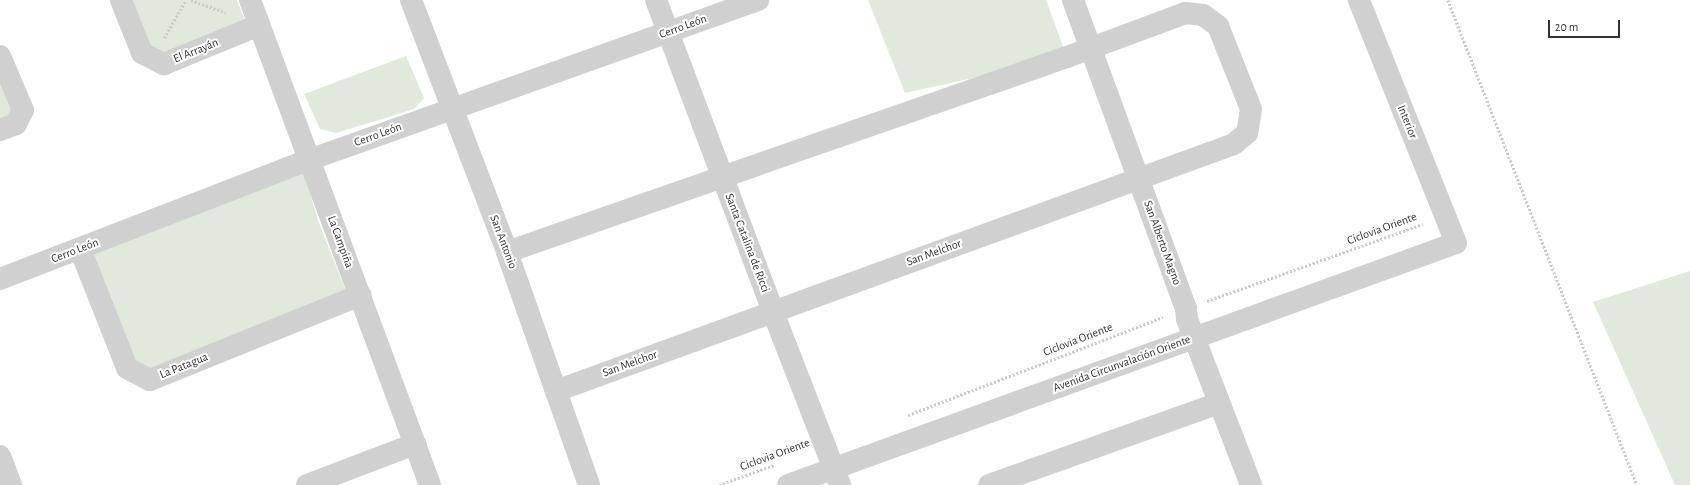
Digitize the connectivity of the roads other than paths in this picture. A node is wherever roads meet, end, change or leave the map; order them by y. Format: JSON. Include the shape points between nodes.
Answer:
{"nodes":[{"id":1,"x":121,"y":0,"type":"edge"},
{"id":2,"x":250,"y":0,"type":"edge"},
{"id":3,"x":411,"y":0,"type":"edge"},
{"id":4,"x":656,"y":0,"type":"edge"},
{"id":5,"x":758,"y":0,"type":"edge"},
{"id":6,"x":1073,"y":0,"type":"edge"},
{"id":7,"x":1359,"y":0,"type":"edge"},
{"id":8,"x":259,"y":25,"type":"junction"},
{"id":9,"x":669,"y":32,"type":"junction"},
{"id":10,"x":1091,"y":47,"type":"junction"},
{"id":11,"x":0,"y":56,"type":"edge"},
{"id":12,"x":452,"y":109,"type":"junction"},
{"id":13,"x":0,"y":130,"type":"edge"},
{"id":14,"x":309,"y":160,"type":"junction"},
{"id":15,"x":722,"y":176,"type":"junction"},
{"id":16,"x":1139,"y":178,"type":"junction"},
{"id":17,"x":1456,"y":243,"type":"joint"},
{"id":18,"x":80,"y":249,"type":"junction"},
{"id":19,"x":507,"y":252,"type":"junction"},
{"id":20,"x":0,"y":280,"type":"edge"},
{"id":21,"x":360,"y":295,"type":"junction"},
{"id":22,"x":773,"y":312,"type":"junction"},
{"id":23,"x":1194,"y":338,"type":"junction"},
{"id":24,"x":556,"y":390,"type":"junction"},
{"id":25,"x":1219,"y":403,"type":"junction"},
{"id":26,"x":415,"y":444,"type":"junction"},
{"id":27,"x":0,"y":456,"type":"edge"},
{"id":28,"x":837,"y":476,"type":"edge"},
{"id":29,"x":11,"y":485,"type":"edge"},
{"id":30,"x":307,"y":485,"type":"edge"},
{"id":31,"x":430,"y":485,"type":"edge"},
{"id":32,"x":589,"y":485,"type":"edge"},
{"id":33,"x":788,"y":485,"type":"edge"},
{"id":34,"x":989,"y":485,"type":"edge"},
{"id":35,"x":1251,"y":485,"type":"edge"}],
"edges":[{"from":1,"to":8,"type":"street","name":"El Arrayán","via":[[142,53],[164,64]]},
{"from":2,"to":8,"type":"street","name":"La Campiña"},
{"from":3,"to":12,"type":"street","name":"San Antonio"},
{"from":4,"to":9,"type":"street","name":"Santa Catalina de Ricci"},
{"from":5,"to":9,"type":"street","name":"Cerro León"},
{"from":6,"to":10,"type":"street","name":"San Alberto Magno"},
{"from":7,"to":17,"type":"street","name":"Interior"},
{"from":8,"to":14,"type":"street","name":"La Campiña"},
{"from":9,"to":12,"type":"street","name":"Cerro León"},
{"from":9,"to":15,"type":"street","name":"Santa Catalina de Ricci"},
{"from":10,"to":15,"type":"street","name":"San Melchor"},
{"from":10,"to":16,"type":"street","name":"San Alberto Magno"},
{"from":10,"to":16,"type":"street","name":"San Melchor","via":[[1185,13],[1204,15],[1218,26],[1251,109],[1247,133],[1234,144]]},
{"from":11,"to":13,"type":"street","via":[[24,110],[16,124]]},
{"from":12,"to":14,"type":"street","name":"Cerro León"},
{"from":12,"to":19,"type":"street","name":"San Antonio"},
{"from":14,"to":18,"type":"street","name":"Cerro León"},
{"from":14,"to":21,"type":"street","name":"La Campiña"},
{"from":15,"to":19,"type":"street","name":"San Melchor"},
{"from":15,"to":22,"type":"street","name":"Santa Catalina de Ricci"},
{"from":16,"to":22,"type":"street","name":"San Melchor"},
{"from":16,"to":23,"type":"street","name":"San Alberto Magno"},
{"from":17,"to":23,"type":"street","name":"Avenida Circunvalación Oriente"},
{"from":18,"to":20,"type":"street","name":"Cerro León"},
{"from":18,"to":21,"type":"street","name":"La Patagua","via":[[127,368],[150,380]]},
{"from":19,"to":24,"type":"street","name":"San Antonio"},
{"from":21,"to":26,"type":"street","name":"La Campiña"},
{"from":22,"to":24,"type":"street","name":"San Melchor"},
{"from":22,"to":28,"type":"street","name":"Santa Catalina de Ricci"},
{"from":23,"to":25,"type":"street","name":"San Alberto Magno"},
{"from":23,"to":28,"type":"street","name":"Avenida Circunvalación Oriente"},
{"from":24,"to":32,"type":"street","name":"San Antonio"},
{"from":25,"to":34,"type":"street"},
{"from":25,"to":35,"type":"street","name":"San Alberto Magno"},
{"from":26,"to":30,"type":"street"},
{"from":26,"to":31,"type":"street","name":"La Campiña"},
{"from":27,"to":29,"type":"street"},
{"from":28,"to":33,"type":"street","name":"Avenida Circunvalación Oriente"}]}
